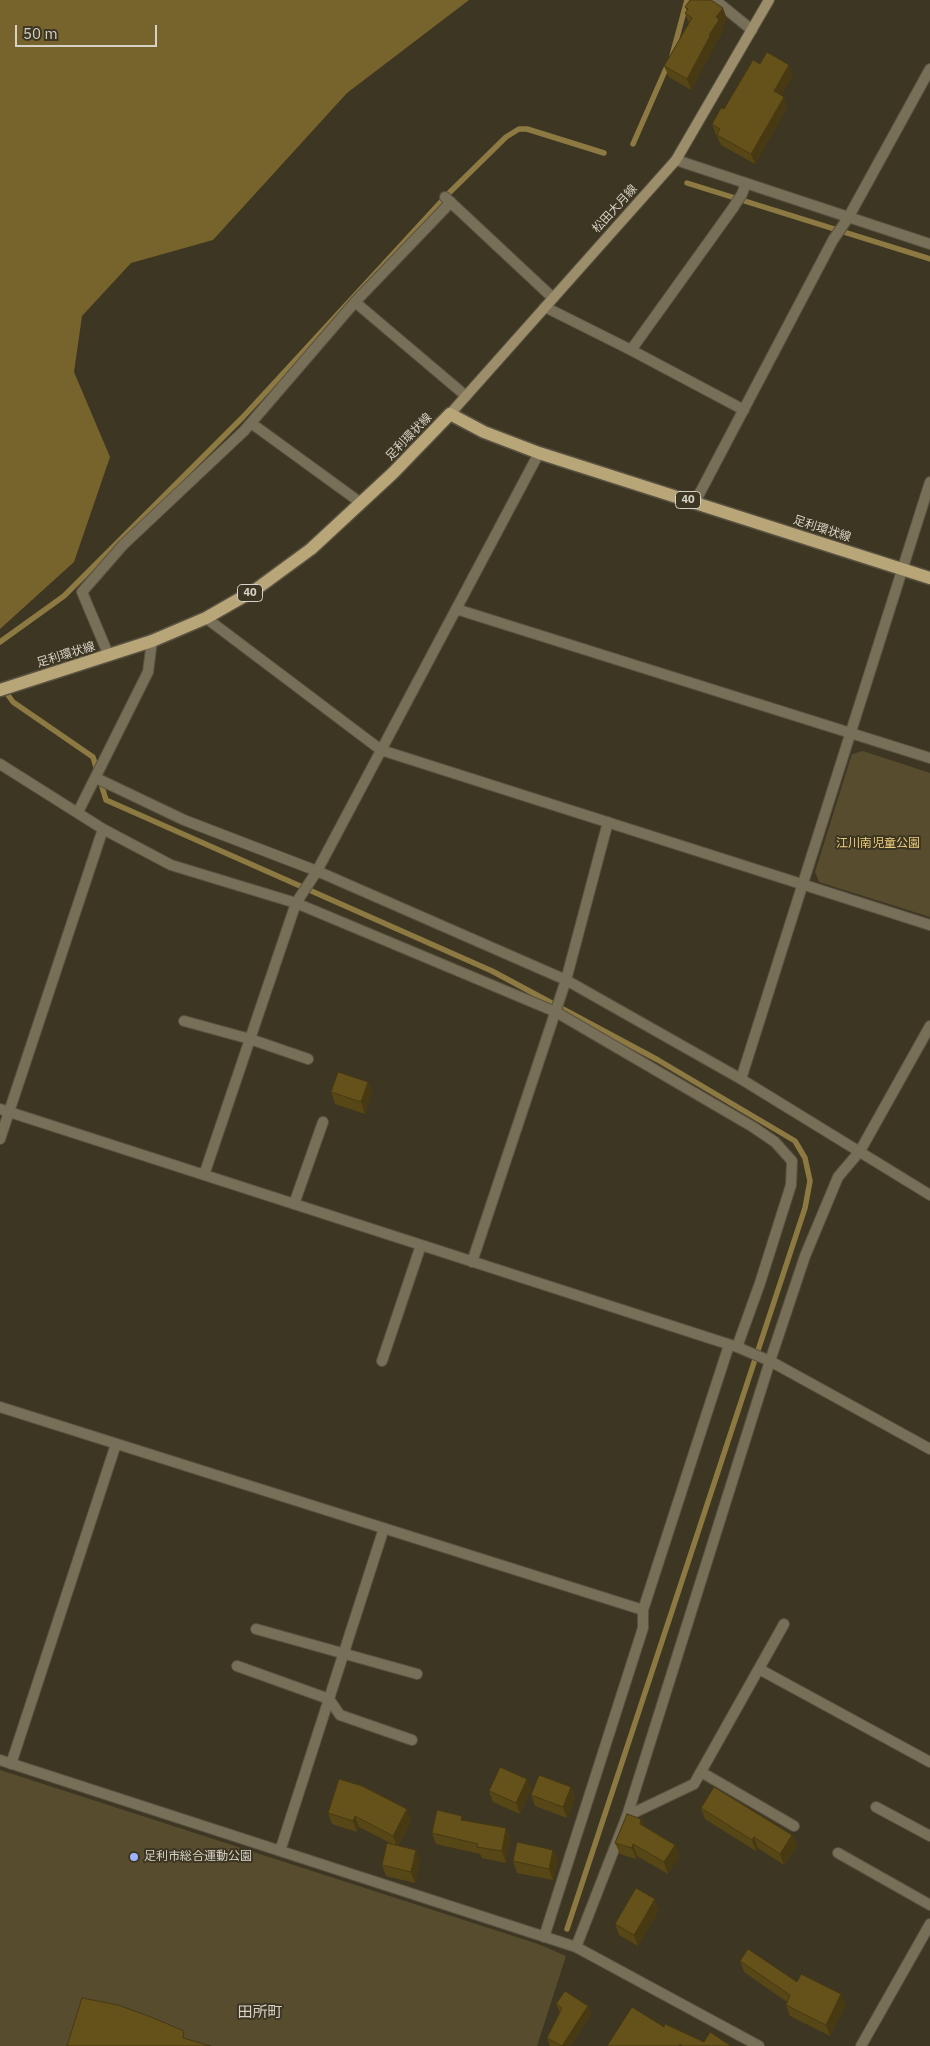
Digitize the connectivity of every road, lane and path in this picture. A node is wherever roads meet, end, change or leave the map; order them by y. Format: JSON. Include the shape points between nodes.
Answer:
{"nodes":[{"id":1,"x":714,"y":0,"type":"edge"},
{"id":2,"x":768,"y":0,"type":"edge"},
{"id":3,"x":752,"y":30,"type":"junction"},
{"id":4,"x":930,"y":69,"type":"edge"},
{"id":5,"x":676,"y":160,"type":"junction"},
{"id":6,"x":746,"y":183,"type":"junction"},
{"id":7,"x":846,"y":220,"type":"junction"},
{"id":8,"x":930,"y":244,"type":"edge"},
{"id":9,"x":553,"y":298,"type":"junction"},
{"id":10,"x":355,"y":302,"type":"junction"},
{"id":11,"x":545,"y":307,"type":"junction"},
{"id":12,"x":631,"y":350,"type":"junction"},
{"id":13,"x":466,"y":396,"type":"junction"},
{"id":14,"x":744,"y":410,"type":"junction"},
{"id":15,"x":450,"y":414,"type":"junction"},
{"id":16,"x":251,"y":422,"type":"junction"},
{"id":17,"x":539,"y":453,"type":"junction"},
{"id":18,"x":930,"y":482,"type":"edge"},
{"id":19,"x":695,"y":502,"type":"junction"},
{"id":20,"x":361,"y":503,"type":"junction"},
{"id":21,"x":903,"y":569,"type":"junction"},
{"id":22,"x":930,"y":578,"type":"edge"},
{"id":23,"x":456,"y":609,"type":"junction"},
{"id":24,"x":206,"y":618,"type":"junction"},
{"id":25,"x":152,"y":641,"type":"junction"},
{"id":26,"x":109,"y":656,"type":"junction"},
{"id":27,"x":0,"y":690,"type":"edge"},
{"id":28,"x":850,"y":733,"type":"junction"},
{"id":29,"x":381,"y":750,"type":"junction"},
{"id":30,"x":930,"y":758,"type":"edge"},
{"id":31,"x":0,"y":764,"type":"edge"},
{"id":32,"x":96,"y":778,"type":"junction"},
{"id":33,"x":78,"y":812,"type":"junction"},
{"id":34,"x":608,"y":822,"type":"junction"},
{"id":35,"x":103,"y":829,"type":"junction"},
{"id":36,"x":317,"y":871,"type":"junction"},
{"id":37,"x":803,"y":884,"type":"junction"},
{"id":38,"x":296,"y":903,"type":"junction"},
{"id":39,"x":930,"y":925,"type":"edge"},
{"id":40,"x":566,"y":980,"type":"junction"},
{"id":41,"x":556,"y":1012,"type":"junction"},
{"id":42,"x":184,"y":1021,"type":"dead end"},
{"id":43,"x":930,"y":1026,"type":"edge"},
{"id":44,"x":250,"y":1039,"type":"junction"},
{"id":45,"x":308,"y":1059,"type":"dead end"},
{"id":46,"x":741,"y":1079,"type":"junction"},
{"id":47,"x":4,"y":1110,"type":"edge"},
{"id":48,"x":323,"y":1122,"type":"dead end"},
{"id":49,"x":0,"y":1139,"type":"edge"},
{"id":50,"x":860,"y":1151,"type":"junction"},
{"id":51,"x":204,"y":1175,"type":"junction"},
{"id":52,"x":930,"y":1195,"type":"edge"},
{"id":53,"x":294,"y":1204,"type":"junction"},
{"id":54,"x":421,"y":1245,"type":"junction"},
{"id":55,"x":472,"y":1262,"type":"junction"},
{"id":56,"x":733,"y":1346,"type":"junction"},
{"id":57,"x":770,"y":1360,"type":"junction"},
{"id":58,"x":382,"y":1361,"type":"dead end"},
{"id":59,"x":0,"y":1407,"type":"edge"},
{"id":60,"x":116,"y":1444,"type":"junction"},
{"id":61,"x":930,"y":1449,"type":"edge"},
{"id":62,"x":384,"y":1528,"type":"junction"},
{"id":63,"x":643,"y":1610,"type":"junction"},
{"id":64,"x":784,"y":1624,"type":"dead end"},
{"id":65,"x":256,"y":1630,"type":"dead end"},
{"id":66,"x":344,"y":1654,"type":"junction"},
{"id":67,"x":237,"y":1666,"type":"dead end"},
{"id":68,"x":759,"y":1669,"type":"junction"},
{"id":69,"x":418,"y":1674,"type":"dead end"},
{"id":70,"x":329,"y":1699,"type":"junction"},
{"id":71,"x":412,"y":1740,"type":"dead end"},
{"id":72,"x":0,"y":1760,"type":"edge"},
{"id":73,"x":930,"y":1762,"type":"edge"},
{"id":74,"x":11,"y":1764,"type":"junction"},
{"id":75,"x":701,"y":1772,"type":"junction"},
{"id":76,"x":876,"y":1807,"type":"dead end"},
{"id":77,"x":627,"y":1816,"type":"junction"},
{"id":78,"x":794,"y":1826,"type":"dead end"},
{"id":79,"x":930,"y":1836,"type":"edge"},
{"id":80,"x":280,"y":1851,"type":"junction"},
{"id":81,"x":838,"y":1853,"type":"dead end"},
{"id":82,"x":930,"y":1905,"type":"edge"},
{"id":83,"x":930,"y":1924,"type":"edge"},
{"id":84,"x":544,"y":1937,"type":"junction"},
{"id":85,"x":576,"y":1947,"type":"junction"},
{"id":86,"x":759,"y":2046,"type":"edge"},
{"id":87,"x":860,"y":2046,"type":"edge"}],
"edges":[{"from":1,"to":3,"type":"street"},
{"from":2,"to":3,"type":"main road","name":"松田大月線"},
{"from":3,"to":5,"type":"main road","name":"松田大月線"},
{"from":4,"to":7,"type":"street"},
{"from":5,"to":6,"type":"street"},
{"from":5,"to":9,"type":"main road","name":"松田大月線"},
{"from":6,"to":7,"type":"street"},
{"from":6,"to":12,"type":"street","via":[[733,208]]},
{"from":7,"to":8,"type":"street"},
{"from":7,"to":14,"type":"street"},
{"from":9,"to":10,"type":"street","via":[[448,200]]},
{"from":9,"to":11,"type":"main road","name":"松田大月線"},
{"from":10,"to":13,"type":"street"},
{"from":10,"to":16,"type":"street"},
{"from":11,"to":12,"type":"street"},
{"from":11,"to":13,"type":"main road","name":"松田大月線"},
{"from":12,"to":14,"type":"street"},
{"from":13,"to":15,"type":"main road","name":"松田大月線"},
{"from":14,"to":19,"type":"street"},
{"from":15,"to":17,"type":"main road","name":"足利環状線","number":"40","via":[[484,432]]},
{"from":15,"to":20,"type":"main road","name":"足利環状線","number":"40"},
{"from":16,"to":20,"type":"street"},
{"from":16,"to":26,"type":"street","via":[[123,545],[82,592]]},
{"from":17,"to":19,"type":"main road","name":"足利環状線","number":"40"},
{"from":17,"to":23,"type":"street"},
{"from":18,"to":21,"type":"street"},
{"from":19,"to":21,"type":"main road","name":"足利環状線","number":"40"},
{"from":20,"to":24,"type":"main road","name":"足利環状線","number":"40","via":[[311,549],[255,590]]},
{"from":21,"to":22,"type":"main road","name":"足利環状線","number":"40"},
{"from":21,"to":28,"type":"street"},
{"from":23,"to":28,"type":"street"},
{"from":23,"to":29,"type":"street"},
{"from":24,"to":25,"type":"main road","name":"足利環状線","number":"40"},
{"from":24,"to":29,"type":"street"},
{"from":25,"to":26,"type":"main road","name":"足利環状線","number":"40"},
{"from":25,"to":32,"type":"street","via":[[148,672]]},
{"from":26,"to":27,"type":"main road","name":"足利環状線","number":"40"},
{"from":28,"to":30,"type":"street"},
{"from":28,"to":37,"type":"street"},
{"from":29,"to":34,"type":"street"},
{"from":29,"to":36,"type":"street"},
{"from":31,"to":33,"type":"street"},
{"from":32,"to":33,"type":"street"},
{"from":32,"to":36,"type":"street","via":[[184,820]]},
{"from":33,"to":35,"type":"street"},
{"from":34,"to":37,"type":"street"},
{"from":34,"to":40,"type":"street"},
{"from":35,"to":38,"type":"street","via":[[171,865]]},
{"from":35,"to":47,"type":"street"},
{"from":36,"to":38,"type":"street"},
{"from":36,"to":40,"type":"street"},
{"from":37,"to":39,"type":"street"},
{"from":37,"to":46,"type":"street"},
{"from":38,"to":41,"type":"street"},
{"from":38,"to":44,"type":"street"},
{"from":40,"to":41,"type":"street"},
{"from":40,"to":46,"type":"street"},
{"from":41,"to":55,"type":"street"},
{"from":41,"to":56,"type":"street","via":[[753,1127],[775,1142],[792,1161],[791,1185],[760,1284]]},
{"from":42,"to":44,"type":"street"},
{"from":43,"to":50,"type":"street"},
{"from":44,"to":45,"type":"street"},
{"from":44,"to":51,"type":"street"},
{"from":46,"to":50,"type":"street"},
{"from":47,"to":49,"type":"street"},
{"from":47,"to":51,"type":"street"},
{"from":48,"to":53,"type":"street"},
{"from":50,"to":52,"type":"street"},
{"from":50,"to":57,"type":"street","via":[[838,1177],[805,1256]]},
{"from":51,"to":53,"type":"street"},
{"from":53,"to":54,"type":"street"},
{"from":54,"to":55,"type":"street"},
{"from":54,"to":58,"type":"street"},
{"from":55,"to":56,"type":"street"},
{"from":56,"to":57,"type":"street"},
{"from":56,"to":63,"type":"street"},
{"from":57,"to":61,"type":"street"},
{"from":57,"to":77,"type":"street"},
{"from":59,"to":60,"type":"street"},
{"from":60,"to":62,"type":"street"},
{"from":60,"to":74,"type":"street"},
{"from":62,"to":63,"type":"street"},
{"from":62,"to":66,"type":"street"},
{"from":63,"to":84,"type":"street","via":[[643,1628]]},
{"from":64,"to":68,"type":"street"},
{"from":65,"to":66,"type":"street"},
{"from":66,"to":69,"type":"street"},
{"from":66,"to":70,"type":"street"},
{"from":67,"to":70,"type":"street"},
{"from":68,"to":73,"type":"street"},
{"from":68,"to":75,"type":"street"},
{"from":70,"to":71,"type":"street","via":[[340,1715]]},
{"from":70,"to":80,"type":"street"},
{"from":72,"to":74,"type":"street"},
{"from":74,"to":80,"type":"street"},
{"from":75,"to":77,"type":"street","via":[[694,1784]]},
{"from":75,"to":78,"type":"street"},
{"from":76,"to":79,"type":"street"},
{"from":77,"to":85,"type":"street"},
{"from":80,"to":84,"type":"street"},
{"from":81,"to":82,"type":"street"},
{"from":83,"to":87,"type":"street"},
{"from":84,"to":85,"type":"street"},
{"from":85,"to":86,"type":"street"}]}
